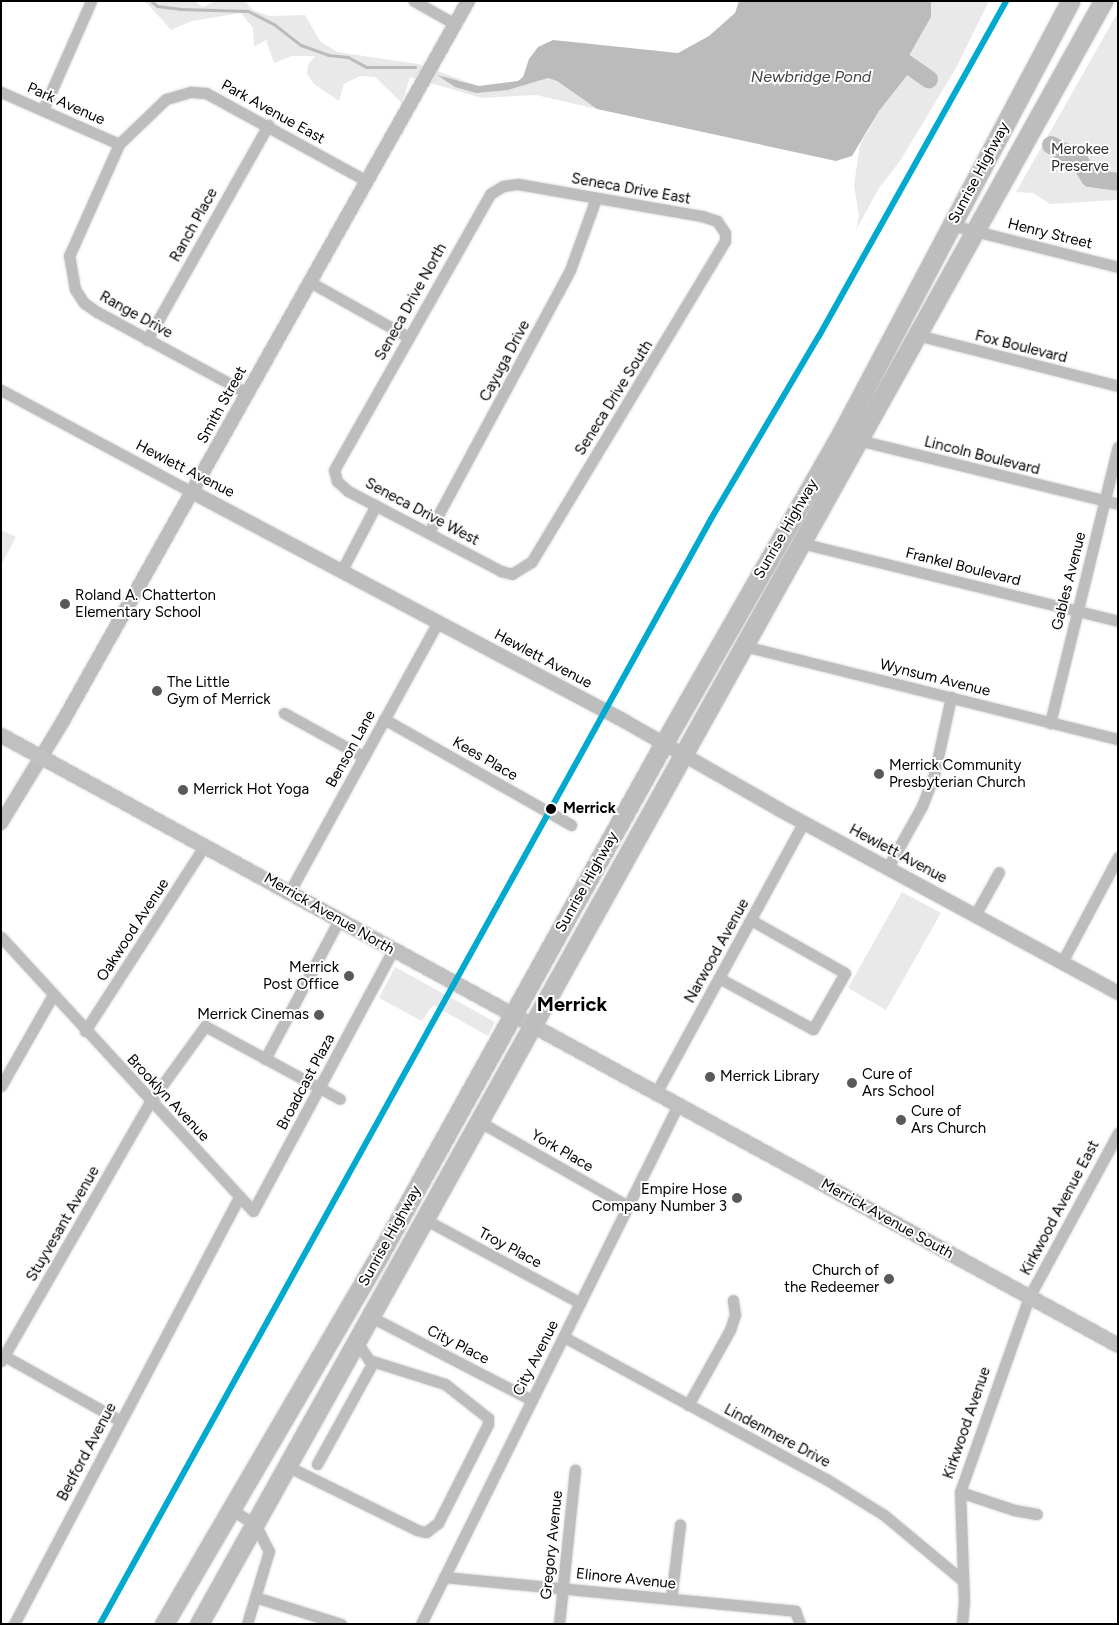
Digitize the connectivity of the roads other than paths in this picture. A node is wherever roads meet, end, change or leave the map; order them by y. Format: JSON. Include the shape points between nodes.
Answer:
{"nodes":[{"id":1,"x":91,"y":1,"type":"edge"},
{"id":2,"x":414,"y":1,"type":"edge"},
{"id":3,"x":468,"y":1,"type":"edge"},
{"id":4,"x":1070,"y":1,"type":"edge"},
{"id":5,"x":1103,"y":1,"type":"edge"},
{"id":6,"x":455,"y":24,"type":"junction"},
{"id":7,"x":1,"y":92,"type":"edge"},
{"id":8,"x":43,"y":110,"type":"junction"},
{"id":9,"x":268,"y":125,"type":"junction"},
{"id":10,"x":119,"y":144,"type":"junction"},
{"id":11,"x":367,"y":181,"type":"junction"},
{"id":12,"x":518,"y":184,"type":"joint"},
{"id":13,"x":596,"y":198,"type":"junction"},
{"id":14,"x":951,"y":226,"type":"junction"},
{"id":15,"x":974,"y":231,"type":"junction"},
{"id":16,"x":725,"y":241,"type":"joint"},
{"id":17,"x":1118,"y":267,"type":"edge"},
{"id":18,"x":310,"y":282,"type":"junction"},
{"id":19,"x":917,"y":336,"type":"junction"},
{"id":20,"x":408,"y":337,"type":"junction"},
{"id":21,"x":147,"y":340,"type":"junction"},
{"id":22,"x":1118,"y":386,"type":"edge"},
{"id":23,"x":1,"y":390,"type":"edge"},
{"id":24,"x":247,"y":393,"type":"junction"},
{"id":25,"x":841,"y":434,"type":"junction"},
{"id":26,"x":859,"y":440,"type":"junction"},
{"id":27,"x":1118,"y":447,"type":"edge"},
{"id":28,"x":344,"y":452,"type":"joint"},
{"id":29,"x":192,"y":492,"type":"junction"},
{"id":30,"x":1105,"y":501,"type":"junction"},
{"id":31,"x":1118,"y":504,"type":"edge"},
{"id":32,"x":376,"y":505,"type":"junction"},
{"id":33,"x":429,"y":532,"type":"junction"},
{"id":34,"x":801,"y":543,"type":"junction"},
{"id":35,"x":524,"y":569,"type":"joint"},
{"id":36,"x":342,"y":570,"type":"junction"},
{"id":37,"x":1078,"y":611,"type":"junction"},
{"id":38,"x":1118,"y":621,"type":"edge"},
{"id":39,"x":438,"y":622,"type":"junction"},
{"id":40,"x":744,"y":646,"type":"junction"},
{"id":41,"x":951,"y":697,"type":"junction"},
{"id":42,"x":284,"y":713,"type":"dead end"},
{"id":43,"x":384,"y":719,"type":"junction"},
{"id":44,"x":1050,"y":723,"type":"junction"},
{"id":45,"x":1,"y":735,"type":"edge"},
{"id":46,"x":1118,"y":739,"type":"edge"},
{"id":47,"x":664,"y":743,"type":"junction"},
{"id":48,"x":683,"y":755,"type":"junction"},
{"id":49,"x":41,"y":756,"type":"junction"},
{"id":50,"x":364,"y":757,"type":"junction"},
{"id":51,"x":804,"y":822,"type":"junction"},
{"id":52,"x":1,"y":823,"type":"edge"},
{"id":53,"x":571,"y":825,"type":"dead end"},
{"id":54,"x":205,"y":845,"type":"junction"},
{"id":55,"x":1118,"y":858,"type":"edge"},
{"id":56,"x":888,"y":868,"type":"junction"},
{"id":57,"x":999,"y":872,"type":"dead end"},
{"id":58,"x":290,"y":891,"type":"junction"},
{"id":59,"x":976,"y":915,"type":"junction"},
{"id":60,"x":340,"y":918,"type":"junction"},
{"id":61,"x":751,"y":920,"type":"junction"},
{"id":62,"x":1,"y":937,"type":"edge"},
{"id":63,"x":393,"y":950,"type":"junction"},
{"id":64,"x":1062,"y":962,"type":"junction"},
{"id":65,"x":719,"y":978,"type":"junction"},
{"id":66,"x":1118,"y":993,"type":"edge"},
{"id":67,"x":53,"y":995,"type":"junction"},
{"id":68,"x":513,"y":1016,"type":"junction"},
{"id":69,"x":534,"y":1027,"type":"junction"},
{"id":70,"x":85,"y":1031,"type":"junction"},
{"id":71,"x":265,"y":1059,"type":"junction"},
{"id":72,"x":1,"y":1086,"type":"edge"},
{"id":73,"x":318,"y":1089,"type":"junction"},
{"id":74,"x":656,"y":1093,"type":"junction"},
{"id":75,"x":340,"y":1099,"type":"dead end"},
{"id":76,"x":150,"y":1102,"type":"junction"},
{"id":77,"x":678,"y":1105,"type":"junction"},
{"id":78,"x":480,"y":1122,"type":"junction"},
{"id":79,"x":1118,"y":1133,"type":"edge"},
{"id":80,"x":239,"y":1197,"type":"junction"},
{"id":81,"x":628,"y":1206,"type":"junction"},
{"id":82,"x":426,"y":1220,"type":"junction"},
{"id":83,"x":1030,"y":1297,"type":"junction"},
{"id":84,"x":733,"y":1300,"type":"dead end"},
{"id":85,"x":580,"y":1303,"type":"junction"},
{"id":86,"x":371,"y":1317,"type":"junction"},
{"id":87,"x":564,"y":1337,"type":"junction"},
{"id":88,"x":357,"y":1342,"type":"junction"},
{"id":89,"x":1118,"y":1345,"type":"edge"},
{"id":90,"x":2,"y":1356,"type":"edge"},
{"id":91,"x":373,"y":1362,"type":"junction"},
{"id":92,"x":532,"y":1400,"type":"junction"},
{"id":93,"x":688,"y":1405,"type":"junction"},
{"id":94,"x":120,"y":1420,"type":"junction"},
{"id":95,"x":317,"y":1464,"type":"dead end"},
{"id":96,"x":287,"y":1466,"type":"junction"},
{"id":97,"x":575,"y":1470,"type":"dead end"},
{"id":98,"x":960,"y":1492,"type":"junction"},
{"id":99,"x":230,"y":1509,"type":"junction"},
{"id":100,"x":1037,"y":1514,"type":"dead end"},
{"id":101,"x":255,"y":1524,"type":"junction"},
{"id":102,"x":680,"y":1525,"type":"dead end"},
{"id":103,"x":444,"y":1577,"type":"junction"},
{"id":104,"x":962,"y":1580,"type":"junction"},
{"id":105,"x":562,"y":1588,"type":"junction"},
{"id":106,"x":255,"y":1597,"type":"junction"},
{"id":107,"x":671,"y":1599,"type":"junction"},
{"id":108,"x":801,"y":1621,"type":"edge"},
{"id":109,"x":14,"y":1624,"type":"edge"},
{"id":110,"x":164,"y":1624,"type":"edge"},
{"id":111,"x":198,"y":1624,"type":"edge"},
{"id":112,"x":247,"y":1624,"type":"edge"},
{"id":113,"x":341,"y":1624,"type":"edge"},
{"id":114,"x":421,"y":1624,"type":"edge"},
{"id":115,"x":559,"y":1624,"type":"edge"},
{"id":116,"x":962,"y":1624,"type":"edge"}],
"edges":[{"from":1,"to":8,"type":"street"},
{"from":2,"to":6,"type":"street"},
{"from":3,"to":6,"type":"street","name":"Smith Street"},
{"from":4,"to":14,"type":"highway","name":"Sunrise Highway"},
{"from":5,"to":15,"type":"highway","name":"Sunrise Highway"},
{"from":6,"to":11,"type":"street","name":"Smith Street"},
{"from":7,"to":8,"type":"street","name":"Park Avenue"},
{"from":8,"to":10,"type":"street","name":"Park Avenue"},
{"from":9,"to":10,"type":"street","name":"Park Avenue East","via":[[218,97],[191,92],[166,99]]},
{"from":9,"to":11,"type":"street","name":"Park Avenue East"},
{"from":9,"to":21,"type":"street","name":"Ranch Place"},
{"from":10,"to":21,"type":"street","name":"Range Drive","via":[[74,239],[69,256],[70,274],[84,303]]},
{"from":11,"to":18,"type":"street","name":"Smith Street"},
{"from":12,"to":13,"type":"street","name":"Seneca Drive East"},
{"from":12,"to":20,"type":"street","name":"Seneca Drive North","via":[[503,186],[490,194]]},
{"from":13,"to":16,"type":"street","name":"Seneca Drive East","via":[[702,216],[717,221],[725,232]]},
{"from":13,"to":33,"type":"street","name":"Cayuga Drive","via":[[570,270]]},
{"from":14,"to":15,"type":"street","name":"Henry Street"},
{"from":14,"to":25,"type":"highway","name":"Sunrise Highway"},
{"from":15,"to":17,"type":"street","name":"Henry Street"},
{"from":15,"to":19,"type":"highway","name":"Sunrise Highway"},
{"from":16,"to":35,"type":"street","name":"Seneca Drive South"},
{"from":18,"to":20,"type":"street"},
{"from":18,"to":24,"type":"street","name":"Smith Street"},
{"from":19,"to":22,"type":"street","name":"Fox Boulevard"},
{"from":19,"to":26,"type":"highway","name":"Sunrise Highway"},
{"from":20,"to":28,"type":"street","name":"Seneca Drive North"},
{"from":21,"to":24,"type":"street","name":"Range Drive"},
{"from":23,"to":29,"type":"street","name":"Hewlett Avenue"},
{"from":24,"to":29,"type":"street","name":"Smith Street"},
{"from":25,"to":26,"type":"street","name":"Lincoln Boulevard"},
{"from":25,"to":47,"type":"highway","name":"Sunrise Highway"},
{"from":26,"to":30,"type":"street","name":"Lincoln Boulevard"},
{"from":26,"to":34,"type":"highway","name":"Sunrise Highway"},
{"from":27,"to":30,"type":"street","name":"Gables Avenue"},
{"from":28,"to":32,"type":"street","name":"Seneca Drive West","via":[[334,470],[337,481],[348,491]]},
{"from":29,"to":36,"type":"street","name":"Hewlett Avenue"},
{"from":29,"to":49,"type":"street","name":"Smith Street"},
{"from":30,"to":31,"type":"street","name":"Lincoln Boulevard"},
{"from":30,"to":37,"type":"street","name":"Gables Avenue"},
{"from":32,"to":33,"type":"street","name":"Seneca Drive West"},
{"from":32,"to":36,"type":"street"},
{"from":33,"to":35,"type":"street","name":"Seneca Drive West","via":[[501,571],[512,574]]},
{"from":34,"to":37,"type":"street","name":"Frankel Boulevard"},
{"from":34,"to":40,"type":"highway","name":"Sunrise Highway"},
{"from":36,"to":39,"type":"street","name":"Hewlett Avenue"},
{"from":37,"to":38,"type":"street","name":"Frankel Boulevard"},
{"from":37,"to":44,"type":"street","name":"Gables Avenue"},
{"from":39,"to":43,"type":"street","name":"Benson Lane"},
{"from":39,"to":47,"type":"street","name":"Hewlett Avenue"},
{"from":40,"to":41,"type":"street","name":"Wynsum Avenue"},
{"from":40,"to":48,"type":"highway","name":"Sunrise Highway"},
{"from":41,"to":44,"type":"street","name":"Wynsum Avenue"},
{"from":41,"to":56,"type":"street","via":[[934,775],[922,806]]},
{"from":42,"to":50,"type":"street"},
{"from":43,"to":50,"type":"street","name":"Benson Lane"},
{"from":43,"to":53,"type":"street","name":"Kees Place"},
{"from":44,"to":46,"type":"street","name":"Wynsum Avenue"},
{"from":45,"to":49,"type":"main road","name":"Merrick Avenue North"},
{"from":47,"to":48,"type":"street","name":"Hewlett Avenue"},
{"from":47,"to":68,"type":"highway","name":"Sunrise Highway"},
{"from":48,"to":51,"type":"street","name":"Hewlett Avenue"},
{"from":48,"to":69,"type":"highway","name":"Sunrise Highway"},
{"from":49,"to":52,"type":"street","name":"Smith Street"},
{"from":49,"to":54,"type":"main road","name":"Merrick Avenue North"},
{"from":50,"to":58,"type":"street","name":"Benson Lane"},
{"from":51,"to":56,"type":"street","name":"Hewlett Avenue"},
{"from":51,"to":61,"type":"street","name":"Narwood Avenue"},
{"from":54,"to":58,"type":"main road","name":"Merrick Avenue North"},
{"from":54,"to":70,"type":"street","name":"Oakwood Avenue"},
{"from":55,"to":64,"type":"street"},
{"from":56,"to":59,"type":"street","name":"Hewlett Avenue"},
{"from":57,"to":59,"type":"street"},
{"from":58,"to":60,"type":"main road","name":"Merrick Avenue North"},
{"from":59,"to":64,"type":"street","name":"Hewlett Avenue"},
{"from":60,"to":63,"type":"main road","name":"Merrick Avenue North"},
{"from":60,"to":71,"type":"street"},
{"from":61,"to":65,"type":"street","name":"Narwood Avenue"},
{"from":61,"to":65,"type":"street","via":[[845,973],[814,1029]]},
{"from":62,"to":67,"type":"street","name":"Brooklyn Avenue"},
{"from":63,"to":68,"type":"main road","name":"Merrick Avenue North"},
{"from":63,"to":73,"type":"street","name":"Broadcast Plaza"},
{"from":64,"to":66,"type":"street","name":"Hewlett Avenue"},
{"from":65,"to":74,"type":"street","name":"Narwood Avenue"},
{"from":67,"to":70,"type":"street","name":"Brooklyn Avenue"},
{"from":67,"to":72,"type":"street"},
{"from":68,"to":69,"type":"main road","name":"Merrick Avenue North"},
{"from":68,"to":99,"type":"highway","name":"Sunrise Highway","via":[[380,1254]]},
{"from":69,"to":74,"type":"main road","name":"Merrick Avenue North"},
{"from":69,"to":78,"type":"highway","name":"Sunrise Highway"},
{"from":70,"to":76,"type":"street","name":"Brooklyn Avenue"},
{"from":71,"to":73,"type":"street"},
{"from":71,"to":76,"type":"street","name":"Stuyvesant Avenue","via":[[204,1026]]},
{"from":73,"to":75,"type":"street"},
{"from":73,"to":80,"type":"street","name":"Broadcast Plaza","via":[[253,1211]]},
{"from":74,"to":77,"type":"main road","name":"Merrick Avenue South"},
{"from":76,"to":80,"type":"street","name":"Brooklyn Avenue"},
{"from":76,"to":90,"type":"street","name":"Stuyvesant Avenue"},
{"from":77,"to":81,"type":"street","name":"City Avenue"},
{"from":77,"to":83,"type":"main road","name":"Merrick Avenue South"},
{"from":78,"to":81,"type":"street","name":"York Place"},
{"from":78,"to":82,"type":"highway","name":"Sunrise Highway"},
{"from":79,"to":83,"type":"street","name":"Kirkwood Avenue East"},
{"from":80,"to":94,"type":"street","name":"Bedford Avenue"},
{"from":81,"to":85,"type":"street","name":"City Avenue"},
{"from":82,"to":85,"type":"street","name":"Troy Place"},
{"from":82,"to":86,"type":"highway","name":"Sunrise Highway"},
{"from":83,"to":89,"type":"main road","name":"Merrick Avenue South"},
{"from":83,"to":98,"type":"street","name":"Kirkwood Avenue"},
{"from":84,"to":93,"type":"street","via":[[735,1316],[730,1330]]},
{"from":85,"to":87,"type":"street","name":"City Avenue"},
{"from":86,"to":88,"type":"highway","name":"Sunrise Highway"},
{"from":86,"to":92,"type":"street","name":"City Place"},
{"from":87,"to":92,"type":"street","name":"City Avenue"},
{"from":87,"to":93,"type":"street","name":"Lindenmere Drive"},
{"from":88,"to":91,"type":"street"},
{"from":88,"to":96,"type":"highway","name":"Sunrise Highway"},
{"from":90,"to":94,"type":"street"},
{"from":91,"to":95,"type":"street"},
{"from":91,"to":96,"type":"street","via":[[445,1384],[488,1418],[488,1424],[433,1530],[417,1530]]},
{"from":92,"to":103,"type":"street","name":"City Avenue"},
{"from":93,"to":104,"type":"street","name":"Lindenmere Drive","via":[[826,1479],[884,1515]]},
{"from":94,"to":109,"type":"street","name":"Bedford Avenue"},
{"from":96,"to":101,"type":"highway","name":"Sunrise Highway"},
{"from":97,"to":105,"type":"street","name":"Gregory Avenue"},
{"from":98,"to":100,"type":"street"},
{"from":98,"to":104,"type":"street","name":"Kirkwood Avenue"},
{"from":99,"to":101,"type":"street"},
{"from":99,"to":110,"type":"highway","name":"Sunrise Highway"},
{"from":101,"to":106,"type":"street","via":[[269,1551]]},
{"from":101,"to":111,"type":"highway","name":"Sunrise Highway"},
{"from":102,"to":107,"type":"street"},
{"from":103,"to":105,"type":"street","name":"Elinore Avenue"},
{"from":103,"to":114,"type":"street","name":"City Avenue"},
{"from":104,"to":116,"type":"street","name":"Kirkwood Avenue"},
{"from":105,"to":107,"type":"street","name":"Elinore Avenue"},
{"from":105,"to":115,"type":"street","name":"Gregory Avenue"},
{"from":106,"to":112,"type":"street"},
{"from":106,"to":113,"type":"street"},
{"from":107,"to":108,"type":"street","name":"Elinore Avenue","via":[[795,1611]]}]}
